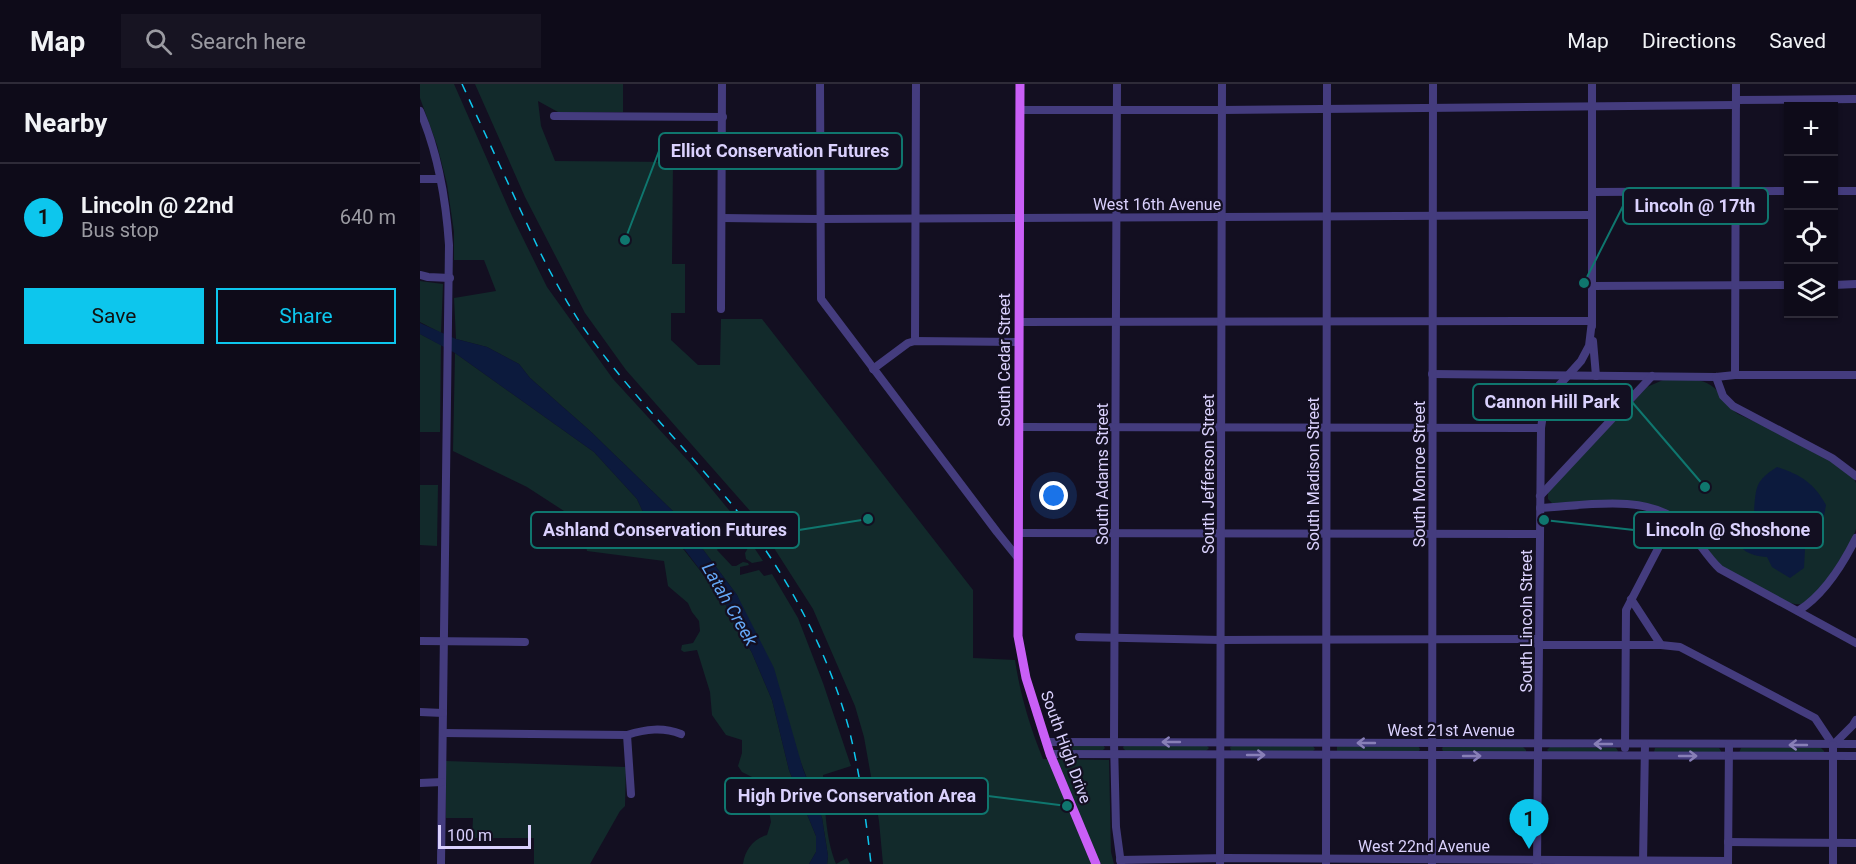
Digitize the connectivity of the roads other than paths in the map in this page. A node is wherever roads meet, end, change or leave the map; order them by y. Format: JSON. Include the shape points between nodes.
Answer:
{"nodes":[{"id":1,"x":722,"y":84,"type":"edge"},
{"id":2,"x":819,"y":84,"type":"edge"},
{"id":3,"x":916,"y":84,"type":"edge"},
{"id":4,"x":1020,"y":84,"type":"edge"},
{"id":5,"x":1117,"y":84,"type":"edge"},
{"id":6,"x":1222,"y":84,"type":"edge"},
{"id":7,"x":1328,"y":84,"type":"edge"},
{"id":8,"x":1433,"y":84,"type":"edge"},
{"id":9,"x":1592,"y":84,"type":"edge"},
{"id":10,"x":1736,"y":84,"type":"edge"},
{"id":11,"x":1856,"y":99,"type":"edge"},
{"id":12,"x":1736,"y":102,"type":"junction"},
{"id":13,"x":1592,"y":106,"type":"junction"},
{"id":14,"x":1327,"y":109,"type":"junction"},
{"id":15,"x":1433,"y":109,"type":"junction"},
{"id":16,"x":1020,"y":110,"type":"junction"},
{"id":17,"x":1117,"y":110,"type":"junction"},
{"id":18,"x":1222,"y":110,"type":"junction"},
{"id":19,"x":420,"y":111,"type":"edge"},
{"id":20,"x":554,"y":116,"type":"dead end"},
{"id":21,"x":723,"y":117,"type":"junction"},
{"id":22,"x":420,"y":179,"type":"edge"},
{"id":23,"x":440,"y":179,"type":"junction"},
{"id":24,"x":1736,"y":191,"type":"junction"},
{"id":25,"x":1784,"y":191,"type":"edge"},
{"id":26,"x":1838,"y":191,"type":"edge"},
{"id":27,"x":1856,"y":191,"type":"edge"},
{"id":28,"x":1592,"y":192,"type":"junction"},
{"id":29,"x":1433,"y":215,"type":"junction"},
{"id":30,"x":1592,"y":215,"type":"junction"},
{"id":31,"x":1327,"y":216,"type":"junction"},
{"id":32,"x":1019,"y":217,"type":"junction"},
{"id":33,"x":1117,"y":217,"type":"junction"},
{"id":34,"x":1222,"y":217,"type":"junction"},
{"id":35,"x":722,"y":218,"type":"junction"},
{"id":36,"x":916,"y":218,"type":"junction"},
{"id":37,"x":820,"y":219,"type":"junction"},
{"id":38,"x":420,"y":275,"type":"edge"},
{"id":39,"x":450,"y":278,"type":"junction"},
{"id":40,"x":1856,"y":284,"type":"edge"},
{"id":41,"x":1784,"y":285,"type":"edge"},
{"id":42,"x":1838,"y":285,"type":"edge"},
{"id":43,"x":1592,"y":286,"type":"junction"},
{"id":44,"x":1735,"y":286,"type":"junction"},
{"id":45,"x":721,"y":309,"type":"dead end"},
{"id":46,"x":1327,"y":320,"type":"junction"},
{"id":47,"x":1432,"y":321,"type":"junction"},
{"id":48,"x":1592,"y":321,"type":"junction"},
{"id":49,"x":1019,"y":322,"type":"junction"},
{"id":50,"x":1116,"y":322,"type":"junction"},
{"id":51,"x":1223,"y":322,"type":"junction"},
{"id":52,"x":915,"y":341,"type":"junction"},
{"id":53,"x":1019,"y":342,"type":"junction"},
{"id":54,"x":873,"y":369,"type":"junction"},
{"id":55,"x":1432,"y":374,"type":"junction"},
{"id":56,"x":1568,"y":375,"type":"junction"},
{"id":57,"x":1735,"y":375,"type":"junction"},
{"id":58,"x":1856,"y":375,"type":"edge"},
{"id":59,"x":1596,"y":376,"type":"junction"},
{"id":60,"x":1652,"y":376,"type":"junction"},
{"id":61,"x":1716,"y":376,"type":"junction"},
{"id":62,"x":1019,"y":427,"type":"junction"},
{"id":63,"x":1115,"y":428,"type":"junction"},
{"id":64,"x":1222,"y":428,"type":"junction"},
{"id":65,"x":1326,"y":428,"type":"junction"},
{"id":66,"x":1432,"y":428,"type":"junction"},
{"id":67,"x":1540,"y":428,"type":"junction"},
{"id":68,"x":1856,"y":476,"type":"edge"},
{"id":69,"x":1540,"y":496,"type":"junction"},
{"id":70,"x":1540,"y":508,"type":"junction"},
{"id":71,"x":1674,"y":518,"type":"junction"},
{"id":72,"x":1019,"y":533,"type":"junction"},
{"id":73,"x":1115,"y":533,"type":"junction"},
{"id":74,"x":1221,"y":533,"type":"junction"},
{"id":75,"x":1326,"y":533,"type":"junction"},
{"id":76,"x":1433,"y":534,"type":"junction"},
{"id":77,"x":1540,"y":534,"type":"junction"},
{"id":78,"x":1856,"y":538,"type":"edge"},
{"id":79,"x":1018,"y":558,"type":"junction"},
{"id":80,"x":1631,"y":599,"type":"junction"},
{"id":81,"x":1798,"y":612,"type":"junction"},
{"id":82,"x":1018,"y":636,"type":"joint"},
{"id":83,"x":1078,"y":637,"type":"dead end"},
{"id":84,"x":1114,"y":639,"type":"junction"},
{"id":85,"x":1221,"y":640,"type":"junction"},
{"id":86,"x":1327,"y":640,"type":"junction"},
{"id":87,"x":420,"y":641,"type":"edge"},
{"id":88,"x":444,"y":641,"type":"junction"},
{"id":89,"x":1433,"y":641,"type":"junction"},
{"id":90,"x":525,"y":642,"type":"dead end"},
{"id":91,"x":1538,"y":642,"type":"junction"},
{"id":92,"x":1856,"y":643,"type":"edge"},
{"id":93,"x":1626,"y":645,"type":"junction"},
{"id":94,"x":1661,"y":645,"type":"junction"},
{"id":95,"x":420,"y":712,"type":"edge"},
{"id":96,"x":443,"y":712,"type":"junction"},
{"id":97,"x":1856,"y":720,"type":"edge"},
{"id":98,"x":443,"y":733,"type":"junction"},
{"id":99,"x":681,"y":734,"type":"dead end"},
{"id":100,"x":627,"y":735,"type":"junction"},
{"id":101,"x":1047,"y":742,"type":"junction"},
{"id":102,"x":1114,"y":742,"type":"junction"},
{"id":103,"x":1220,"y":743,"type":"junction"},
{"id":104,"x":1326,"y":743,"type":"junction"},
{"id":105,"x":1432,"y":743,"type":"junction"},
{"id":106,"x":1539,"y":744,"type":"junction"},
{"id":107,"x":1625,"y":744,"type":"junction"},
{"id":108,"x":1645,"y":744,"type":"junction"},
{"id":109,"x":1729,"y":744,"type":"junction"},
{"id":110,"x":1856,"y":744,"type":"edge"},
{"id":111,"x":1833,"y":745,"type":"junction"},
{"id":112,"x":1050,"y":754,"type":"junction"},
{"id":113,"x":1114,"y":755,"type":"junction"},
{"id":114,"x":1220,"y":755,"type":"junction"},
{"id":115,"x":1326,"y":756,"type":"junction"},
{"id":116,"x":1433,"y":756,"type":"junction"},
{"id":117,"x":1539,"y":756,"type":"junction"},
{"id":118,"x":1625,"y":756,"type":"junction"},
{"id":119,"x":1645,"y":756,"type":"junction"},
{"id":120,"x":1729,"y":756,"type":"junction"},
{"id":121,"x":1856,"y":756,"type":"edge"},
{"id":122,"x":1833,"y":757,"type":"junction"},
{"id":123,"x":442,"y":782,"type":"junction"},
{"id":124,"x":420,"y":783,"type":"edge"},
{"id":125,"x":631,"y":794,"type":"dead end"},
{"id":126,"x":1728,"y":842,"type":"junction"},
{"id":127,"x":1833,"y":843,"type":"junction"},
{"id":128,"x":1856,"y":843,"type":"edge"},
{"id":129,"x":1220,"y":861,"type":"edge"},
{"id":130,"x":1120,"y":862,"type":"edge"},
{"id":131,"x":1326,"y":862,"type":"edge"},
{"id":132,"x":1432,"y":862,"type":"edge"},
{"id":133,"x":1537,"y":862,"type":"edge"},
{"id":134,"x":1643,"y":862,"type":"edge"},
{"id":135,"x":1728,"y":862,"type":"edge"},
{"id":136,"x":441,"y":864,"type":"edge"},
{"id":137,"x":1096,"y":864,"type":"edge"},
{"id":138,"x":1833,"y":864,"type":"edge"}],
"edges":[{"from":1,"to":21,"type":"street"},
{"from":2,"to":37,"type":"street"},
{"from":3,"to":36,"type":"street"},
{"from":4,"to":16,"type":"main road","name":"South Cedar Street"},
{"from":5,"to":17,"type":"street","name":"South Adams Street"},
{"from":6,"to":18,"type":"street","name":"South Jefferson Street"},
{"from":7,"to":14,"type":"street","name":"South Madison Street"},
{"from":8,"to":15,"type":"street","name":"South Monroe Street"},
{"from":9,"to":13,"type":"street","name":"South Lincoln Street"},
{"from":10,"to":12,"type":"street"},
{"from":11,"to":12,"type":"street"},
{"from":12,"to":13,"type":"street"},
{"from":12,"to":24,"type":"street"},
{"from":13,"to":15,"type":"street"},
{"from":13,"to":28,"type":"street","name":"South Lincoln Street"},
{"from":14,"to":15,"type":"street"},
{"from":14,"to":18,"type":"street"},
{"from":14,"to":31,"type":"street","name":"South Madison Street"},
{"from":15,"to":29,"type":"street","name":"South Monroe Street"},
{"from":16,"to":17,"type":"street"},
{"from":16,"to":32,"type":"main road","name":"South Cedar Street"},
{"from":17,"to":18,"type":"street"},
{"from":17,"to":33,"type":"street","name":"South Adams Street"},
{"from":18,"to":34,"type":"street","name":"South Jefferson Street"},
{"from":19,"to":23,"type":"street"},
{"from":20,"to":21,"type":"street"},
{"from":21,"to":35,"type":"street"},
{"from":22,"to":23,"type":"street"},
{"from":23,"to":39,"type":"street","via":[[449,234]]},
{"from":24,"to":25,"type":"street"},
{"from":24,"to":28,"type":"street"},
{"from":24,"to":44,"type":"street"},
{"from":26,"to":27,"type":"street"},
{"from":28,"to":30,"type":"street","name":"South Lincoln Street"},
{"from":29,"to":30,"type":"street","name":"West 16th Avenue"},
{"from":29,"to":31,"type":"street","name":"West 16th Avenue"},
{"from":29,"to":47,"type":"street","name":"South Monroe Street"},
{"from":30,"to":43,"type":"street","name":"South Lincoln Street"},
{"from":31,"to":34,"type":"street","name":"West 16th Avenue"},
{"from":31,"to":46,"type":"street","name":"South Madison Street"},
{"from":32,"to":33,"type":"street","name":"West 16th Avenue"},
{"from":32,"to":36,"type":"street","name":"West 16th Avenue"},
{"from":32,"to":49,"type":"main road","name":"South Cedar Street"},
{"from":33,"to":34,"type":"street","name":"West 16th Avenue"},
{"from":33,"to":50,"type":"street","name":"South Adams Street"},
{"from":34,"to":51,"type":"street","name":"South Jefferson Street"},
{"from":35,"to":37,"type":"street","name":"West 16th Avenue"},
{"from":35,"to":45,"type":"street"},
{"from":36,"to":37,"type":"street","name":"West 16th Avenue"},
{"from":36,"to":52,"type":"street"},
{"from":37,"to":54,"type":"street","via":[[821,299]]},
{"from":38,"to":39,"type":"street"},
{"from":39,"to":88,"type":"street"},
{"from":40,"to":42,"type":"street"},
{"from":41,"to":44,"type":"street"},
{"from":43,"to":44,"type":"street"},
{"from":43,"to":48,"type":"street","name":"South Lincoln Street"},
{"from":44,"to":57,"type":"street"},
{"from":46,"to":47,"type":"street"},
{"from":46,"to":51,"type":"street"},
{"from":46,"to":65,"type":"street","name":"South Madison Street"},
{"from":47,"to":48,"type":"street"},
{"from":47,"to":55,"type":"street","name":"South Monroe Street"},
{"from":48,"to":56,"type":"street","name":"South Lincoln Street","via":[[1589,346]]},
{"from":48,"to":59,"type":"street","name":"South Lincoln Street"},
{"from":49,"to":50,"type":"street"},
{"from":49,"to":53,"type":"main road","name":"South Cedar Street"},
{"from":50,"to":51,"type":"street"},
{"from":50,"to":63,"type":"street","name":"South Adams Street"},
{"from":51,"to":64,"type":"street","name":"South Jefferson Street"},
{"from":52,"to":53,"type":"street"},
{"from":52,"to":54,"type":"street"},
{"from":53,"to":62,"type":"main road","name":"South Cedar Street"},
{"from":54,"to":79,"type":"street"},
{"from":55,"to":56,"type":"street"},
{"from":55,"to":66,"type":"street","name":"South Monroe Street"},
{"from":56,"to":59,"type":"street"},
{"from":56,"to":67,"type":"street","name":"South Lincoln Street","via":[[1544,408]]},
{"from":57,"to":58,"type":"street"},
{"from":57,"to":61,"type":"street"},
{"from":59,"to":60,"type":"street"},
{"from":60,"to":61,"type":"street"},
{"from":60,"to":69,"type":"street"},
{"from":61,"to":68,"type":"street","via":[[1723,396],[1733,406],[1832,458]]},
{"from":62,"to":63,"type":"street"},
{"from":62,"to":72,"type":"main road","name":"South Cedar Street"},
{"from":63,"to":64,"type":"street"},
{"from":63,"to":73,"type":"street","name":"South Adams Street"},
{"from":64,"to":65,"type":"street"},
{"from":64,"to":74,"type":"street","name":"South Jefferson Street"},
{"from":65,"to":66,"type":"street"},
{"from":65,"to":75,"type":"street","name":"South Madison Street"},
{"from":66,"to":67,"type":"street"},
{"from":66,"to":76,"type":"street","name":"South Monroe Street"},
{"from":67,"to":69,"type":"street","name":"South Lincoln Street"},
{"from":69,"to":70,"type":"street","name":"South Lincoln Street"},
{"from":70,"to":71,"type":"street","via":[[1625,504],[1650,507]]},
{"from":70,"to":77,"type":"street","name":"South Lincoln Street"},
{"from":71,"to":80,"type":"street"},
{"from":71,"to":81,"type":"street","via":[[1720,569]]},
{"from":72,"to":73,"type":"street"},
{"from":72,"to":79,"type":"main road","name":"South Cedar Street"},
{"from":73,"to":74,"type":"street"},
{"from":73,"to":84,"type":"street","name":"South Adams Street"},
{"from":74,"to":75,"type":"street"},
{"from":74,"to":85,"type":"street","name":"South Jefferson Street"},
{"from":75,"to":76,"type":"street"},
{"from":75,"to":86,"type":"street","name":"South Madison Street"},
{"from":76,"to":77,"type":"street"},
{"from":76,"to":89,"type":"street","name":"South Monroe Street"},
{"from":77,"to":91,"type":"street","name":"South Lincoln Street"},
{"from":78,"to":81,"type":"street","via":[[1827,586]]},
{"from":79,"to":82,"type":"main road","name":"South Cedar Street"},
{"from":80,"to":93,"type":"street","via":[[1626,610]]},
{"from":80,"to":94,"type":"street"},
{"from":81,"to":92,"type":"street"},
{"from":82,"to":101,"type":"main road","name":"South High Drive","via":[[1026,678]]},
{"from":83,"to":84,"type":"street"},
{"from":84,"to":85,"type":"street"},
{"from":84,"to":102,"type":"street","name":"South Adams Street"},
{"from":85,"to":86,"type":"street"},
{"from":85,"to":103,"type":"street","name":"South Jefferson Street"},
{"from":86,"to":89,"type":"street"},
{"from":86,"to":104,"type":"street","name":"South Madison Street"},
{"from":87,"to":88,"type":"street"},
{"from":88,"to":90,"type":"street"},
{"from":88,"to":96,"type":"street"},
{"from":89,"to":91,"type":"street"},
{"from":89,"to":105,"type":"street","name":"South Monroe Street"},
{"from":91,"to":93,"type":"street"},
{"from":91,"to":106,"type":"street","name":"South Lincoln Street"},
{"from":93,"to":94,"type":"street"},
{"from":93,"to":107,"type":"street"},
{"from":94,"to":111,"type":"street","via":[[1680,647],[1815,717]]},
{"from":95,"to":96,"type":"street"},
{"from":96,"to":98,"type":"street"},
{"from":97,"to":111,"type":"street"},
{"from":98,"to":100,"type":"street"},
{"from":98,"to":123,"type":"street"},
{"from":99,"to":100,"type":"street","via":[[668,729]]},
{"from":100,"to":125,"type":"street"},
{"from":101,"to":102,"type":"street","name":"West 21st Avenue"},
{"from":101,"to":112,"type":"main road","name":"South High Drive"},
{"from":103,"to":102,"type":"street","name":"West 21st Avenue","one_way":true},
{"from":102,"to":113,"type":"street","name":"South Adams Street"},
{"from":103,"to":104,"type":"street","name":"West 21st Avenue"},
{"from":103,"to":114,"type":"street","name":"South Jefferson Street"},
{"from":105,"to":104,"type":"street","name":"West 21st Avenue","one_way":true},
{"from":104,"to":115,"type":"street","name":"South Madison Street"},
{"from":105,"to":106,"type":"street","name":"West 21st Avenue"},
{"from":105,"to":116,"type":"street","name":"South Monroe Street"},
{"from":107,"to":106,"type":"street","name":"West 21st Avenue","one_way":true},
{"from":106,"to":117,"type":"street","name":"South Lincoln Street"},
{"from":107,"to":108,"type":"street","name":"West 21st Avenue"},
{"from":107,"to":118,"type":"street"},
{"from":108,"to":109,"type":"street","name":"West 21st Avenue"},
{"from":108,"to":119,"type":"street"},
{"from":111,"to":109,"type":"street","name":"West 21st Avenue","one_way":true},
{"from":109,"to":120,"type":"street"},
{"from":110,"to":111,"type":"street","name":"West 21st Avenue"},
{"from":111,"to":122,"type":"street"},
{"from":112,"to":113,"type":"street","name":"West 21st Avenue"},
{"from":112,"to":137,"type":"main road","name":"South High Drive"},
{"from":113,"to":114,"type":"street","name":"West 21st Avenue"},
{"from":113,"to":130,"type":"street","name":"South Adams Street"},
{"from":114,"to":115,"type":"street","name":"West 21st Avenue","one_way":true},
{"from":114,"to":129,"type":"street","name":"South Jefferson Street"},
{"from":115,"to":116,"type":"street","name":"West 21st Avenue"},
{"from":115,"to":131,"type":"street","name":"South Madison Street"},
{"from":116,"to":117,"type":"street","name":"West 21st Avenue","one_way":true},
{"from":116,"to":132,"type":"street","name":"South Monroe Street"},
{"from":117,"to":118,"type":"street","name":"West 21st Avenue"},
{"from":117,"to":133,"type":"street","name":"South Lincoln Street"},
{"from":118,"to":119,"type":"street","name":"West 21st Avenue"},
{"from":119,"to":120,"type":"street","name":"West 21st Avenue","one_way":true},
{"from":119,"to":134,"type":"street"},
{"from":120,"to":122,"type":"street","name":"West 21st Avenue"},
{"from":120,"to":126,"type":"street"},
{"from":121,"to":122,"type":"street","name":"West 21st Avenue"},
{"from":122,"to":127,"type":"street"},
{"from":123,"to":124,"type":"street"},
{"from":123,"to":136,"type":"street"},
{"from":126,"to":127,"type":"street"},
{"from":126,"to":135,"type":"street"},
{"from":127,"to":128,"type":"street"},
{"from":127,"to":138,"type":"street"},
{"from":129,"to":130,"type":"street","name":"West 22nd Avenue"},
{"from":129,"to":131,"type":"street","name":"West 22nd Avenue"},
{"from":131,"to":132,"type":"street","name":"West 22nd Avenue"},
{"from":132,"to":133,"type":"street","name":"West 22nd Avenue"},
{"from":133,"to":134,"type":"street","name":"West 22nd Avenue"},
{"from":134,"to":135,"type":"street","name":"West 22nd Avenue"}]}
